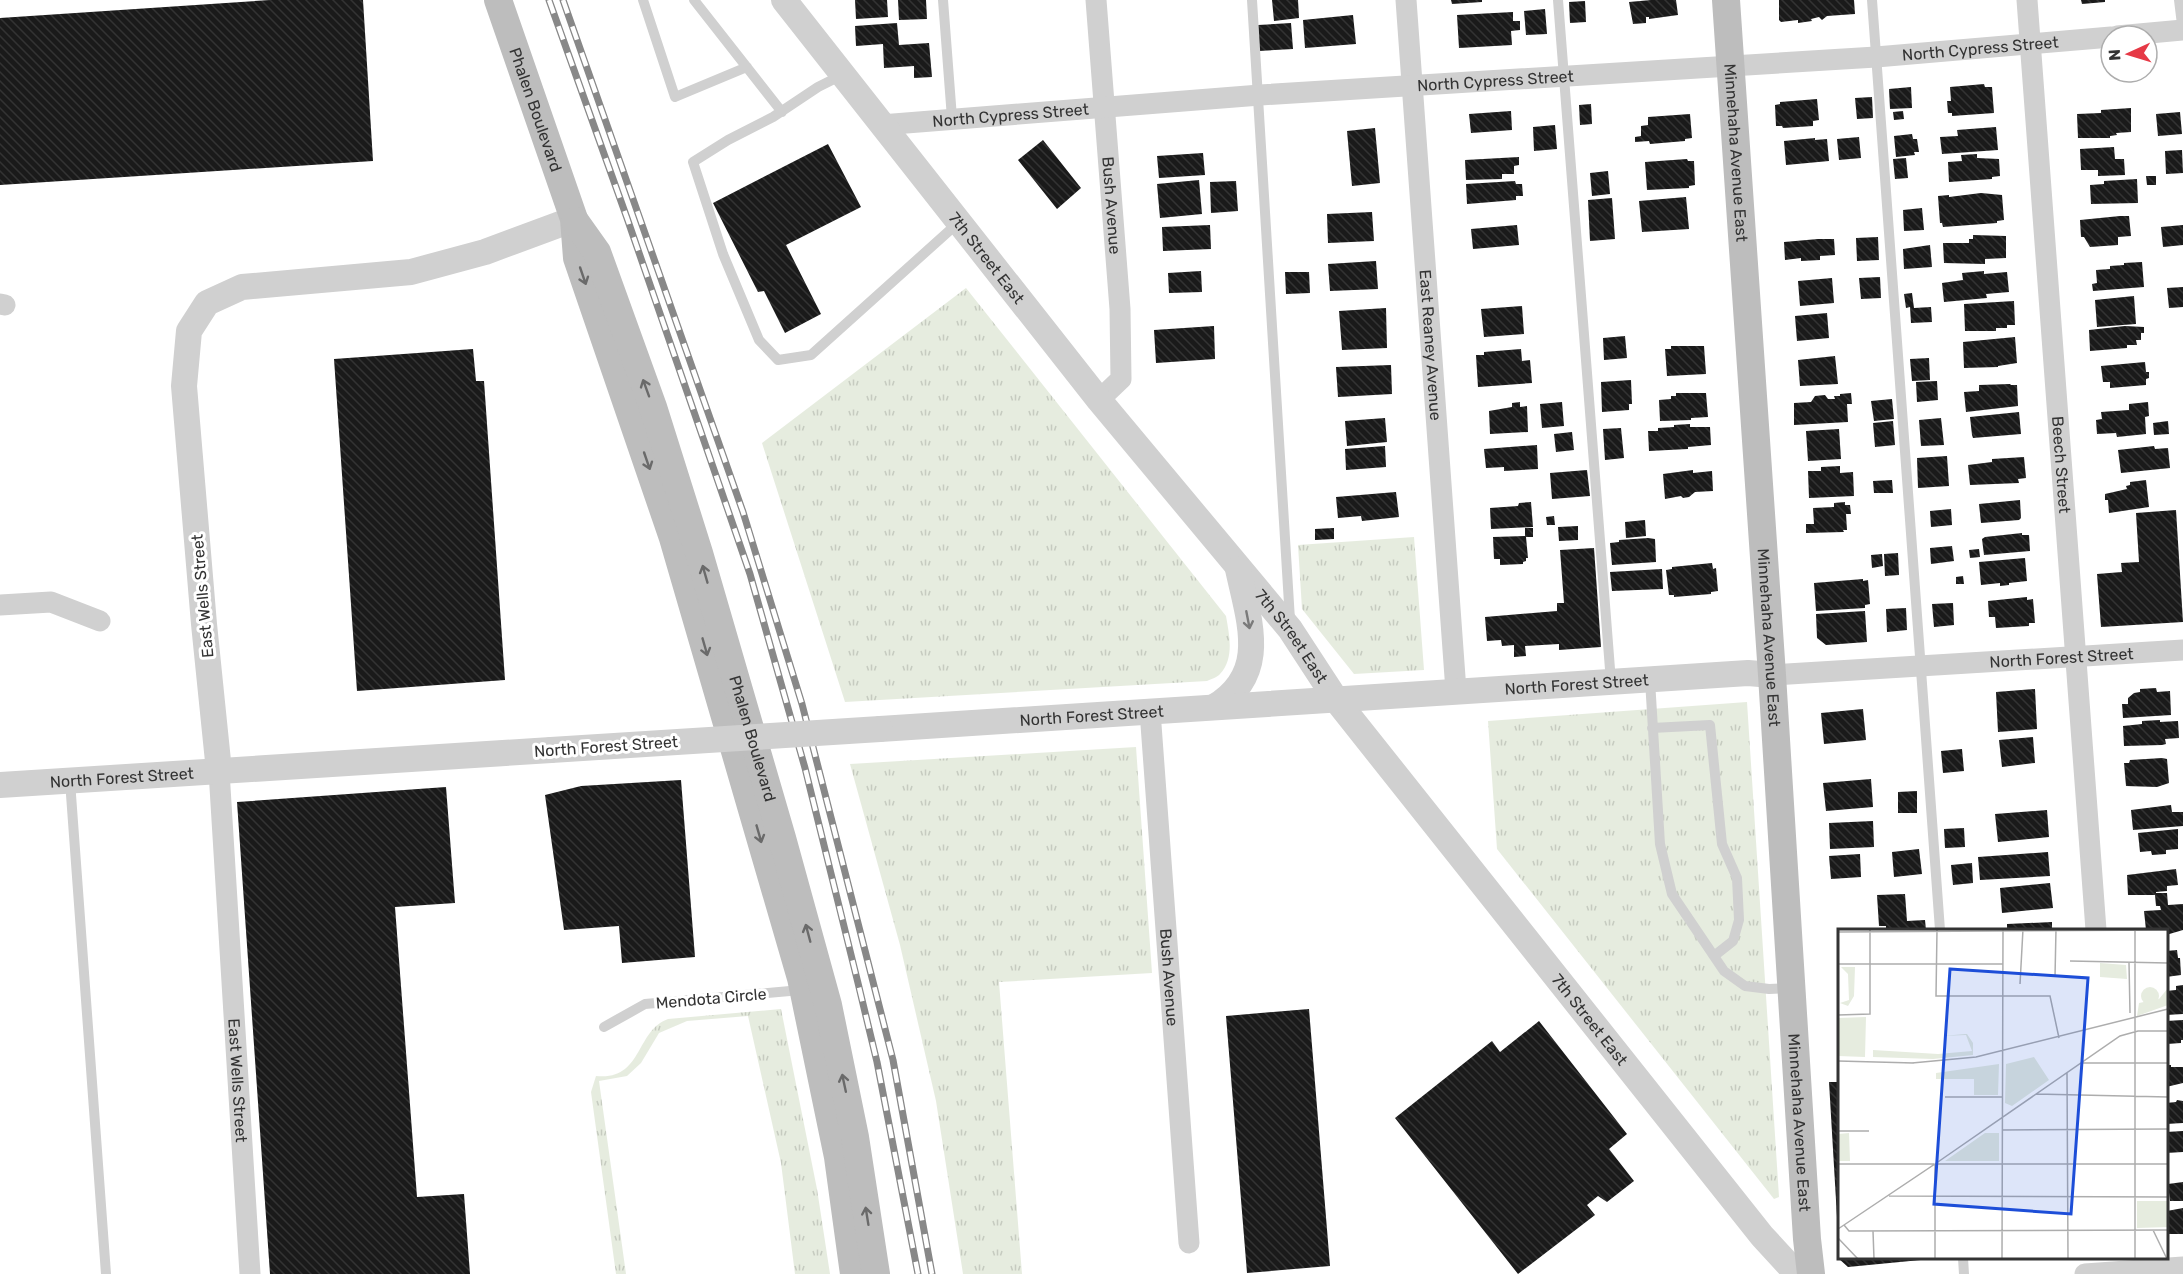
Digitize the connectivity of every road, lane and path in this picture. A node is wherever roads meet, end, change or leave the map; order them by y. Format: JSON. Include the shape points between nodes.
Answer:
{"nodes":[{"id":1,"x":498,"y":0,"type":"edge"},
{"id":2,"x":643,"y":0,"type":"edge"},
{"id":3,"x":694,"y":0,"type":"edge"},
{"id":4,"x":943,"y":0,"type":"edge"},
{"id":5,"x":1096,"y":0,"type":"edge"},
{"id":6,"x":1252,"y":0,"type":"edge"},
{"id":7,"x":1406,"y":0,"type":"edge"},
{"id":8,"x":1558,"y":0,"type":"edge"},
{"id":9,"x":1726,"y":0,"type":"edge"},
{"id":10,"x":1872,"y":0,"type":"edge"},
{"id":11,"x":2027,"y":0,"type":"edge"},
{"id":12,"x":2179,"y":0,"type":"edge"},
{"id":13,"x":785,"y":1,"type":"edge"},
{"id":14,"x":2183,"y":30,"type":"edge"},
{"id":15,"x":2159,"y":32,"type":"edge"},
{"id":16,"x":2183,"y":36,"type":"edge"},
{"id":17,"x":2099,"y":38,"type":"edge"},
{"id":18,"x":2031,"y":44,"type":"junction"},
{"id":19,"x":1876,"y":57,"type":"junction"},
{"id":20,"x":1730,"y":66,"type":"junction"},
{"id":21,"x":747,"y":67,"type":"junction"},
{"id":22,"x":843,"y":75,"type":"junction"},
{"id":23,"x":1564,"y":76,"type":"junction"},
{"id":24,"x":1413,"y":86,"type":"junction"},
{"id":25,"x":1260,"y":95,"type":"junction"},
{"id":26,"x":1103,"y":106,"type":"junction"},
{"id":27,"x":782,"y":112,"type":"junction"},
{"id":28,"x":952,"y":118,"type":"junction"},
{"id":29,"x":881,"y":125,"type":"junction"},
{"id":30,"x":574,"y":219,"type":"junction"},
{"id":31,"x":960,"y":222,"type":"junction"},
{"id":32,"x":1099,"y":399,"type":"junction"},
{"id":33,"x":1236,"y":563,"type":"junction"},
{"id":34,"x":0,"y":605,"type":"edge"},
{"id":35,"x":100,"y":621,"type":"dead end"},
{"id":36,"x":1290,"y":629,"type":"junction"},
{"id":37,"x":2183,"y":650,"type":"edge"},
{"id":38,"x":2076,"y":655,"type":"junction"},
{"id":39,"x":1921,"y":667,"type":"junction"},
{"id":40,"x":1772,"y":675,"type":"junction"},
{"id":41,"x":1650,"y":680,"type":"junction"},
{"id":42,"x":1611,"y":682,"type":"junction"},
{"id":43,"x":1456,"y":691,"type":"junction"},
{"id":44,"x":1337,"y":701,"type":"junction"},
{"id":45,"x":1214,"y":707,"type":"junction"},
{"id":46,"x":1150,"y":711,"type":"junction"},
{"id":47,"x":1652,"y":728,"type":"junction"},
{"id":48,"x":219,"y":771,"type":"junction"},
{"id":49,"x":70,"y":781,"type":"junction"},
{"id":50,"x":0,"y":785,"type":"edge"},
{"id":51,"x":1940,"y":929,"type":"edge"},
{"id":52,"x":2096,"y":929,"type":"edge"},
{"id":53,"x":1714,"y":956,"type":"junction"},
{"id":54,"x":1791,"y":988,"type":"junction"},
{"id":55,"x":813,"y":990,"type":"junction"},
{"id":56,"x":604,"y":1027,"type":"dead end"},
{"id":57,"x":1189,"y":1243,"type":"dead end"},
{"id":58,"x":1963,"y":1259,"type":"edge"},
{"id":59,"x":2183,"y":1267,"type":"edge"},
{"id":60,"x":2122,"y":1268,"type":"edge"},
{"id":61,"x":106,"y":1274,"type":"edge"},
{"id":62,"x":250,"y":1274,"type":"edge"},
{"id":63,"x":854,"y":1274,"type":"edge"},
{"id":64,"x":876,"y":1274,"type":"edge"},
{"id":65,"x":1797,"y":1274,"type":"edge"},
{"id":66,"x":1811,"y":1274,"type":"edge"},
{"id":67,"x":1964,"y":1274,"type":"edge"},
{"id":68,"x":2085,"y":1274,"type":"edge"}],
"edges":[{"from":1,"to":30,"type":"main road","name":"Phalen Boulevard"},
{"from":2,"to":21,"type":"lane","via":[[675,97]]},
{"from":3,"to":21,"type":"lane"},
{"from":4,"to":28,"type":"lane"},
{"from":5,"to":26,"type":"street","name":"Bush Avenue"},
{"from":6,"to":25,"type":"lane"},
{"from":7,"to":24,"type":"street","name":"East Reaney Avenue"},
{"from":8,"to":23,"type":"lane"},
{"from":9,"to":20,"type":"main road","name":"Minnehaha Avenue East"},
{"from":10,"to":19,"type":"lane"},
{"from":11,"to":18,"type":"street","name":"Beech Street"},
{"from":12,"to":14,"type":"lane"},
{"from":13,"to":22,"type":"street","name":"7th Street East"},
{"from":14,"to":15,"type":"street"},
{"from":14,"to":16,"type":"lane"},
{"from":17,"to":18,"type":"street","name":"North Cypress Street"},
{"from":18,"to":19,"type":"street","name":"North Cypress Street"},
{"from":18,"to":38,"type":"street","name":"Beech Street"},
{"from":19,"to":20,"type":"street","name":"North Cypress Street"},
{"from":19,"to":39,"type":"lane"},
{"from":20,"to":23,"type":"street","name":"North Cypress Street"},
{"from":20,"to":40,"type":"main road","name":"Minnehaha Avenue East"},
{"from":21,"to":27,"type":"lane"},
{"from":22,"to":27,"type":"lane"},
{"from":22,"to":29,"type":"street","name":"7th Street East"},
{"from":23,"to":24,"type":"street","name":"North Cypress Street"},
{"from":23,"to":42,"type":"lane"},
{"from":24,"to":25,"type":"street","name":"North Cypress Street"},
{"from":24,"to":43,"type":"street","name":"East Reaney Avenue"},
{"from":25,"to":26,"type":"street","name":"North Cypress Street"},
{"from":25,"to":36,"type":"lane"},
{"from":26,"to":28,"type":"street","name":"North Cypress Street"},
{"from":26,"to":32,"type":"street","name":"Bush Avenue","via":[[1121,379]]},
{"from":27,"to":31,"type":"lane","via":[[693,162],[723,254],[759,340],[778,360],[811,355]]},
{"from":28,"to":29,"type":"street","name":"North Cypress Street"},
{"from":29,"to":31,"type":"street","name":"7th Street East"},
{"from":30,"to":48,"type":"street","name":"East Wells Street","via":[[485,252],[411,272],[242,287],[207,303],[189,331],[184,386]]},
{"from":30,"to":55,"type":"main road","name":"Phalen Boulevard","via":[[577,258],[674,538]]},
{"from":31,"to":32,"type":"street","name":"7th Street East"},
{"from":32,"to":33,"type":"street","name":"7th Street East"},
{"from":33,"to":36,"type":"street","name":"7th Street East"},
{"from":33,"to":45,"type":"street","one_way":true,"via":[[1252,641],[1250,662],[1239,687]]},
{"from":34,"to":35,"type":"street","via":[[51,602]]},
{"from":36,"to":44,"type":"street","name":"7th Street East"},
{"from":37,"to":38,"type":"street","name":"North Forest Street"},
{"from":38,"to":39,"type":"street","name":"North Forest Street"},
{"from":38,"to":52,"type":"street","name":"Beech Street"},
{"from":39,"to":40,"type":"street","name":"North Forest Street"},
{"from":39,"to":51,"type":"lane"},
{"from":40,"to":41,"type":"street","name":"North Forest Street"},
{"from":40,"to":54,"type":"main road","name":"Minnehaha Avenue East"},
{"from":41,"to":42,"type":"street","name":"North Forest Street"},
{"from":41,"to":47,"type":"lane"},
{"from":42,"to":43,"type":"street","name":"North Forest Street"},
{"from":43,"to":44,"type":"street","name":"North Forest Street"},
{"from":44,"to":45,"type":"street","name":"North Forest Street"},
{"from":44,"to":65,"type":"street","name":"7th Street East","via":[[1762,1236]]},
{"from":45,"to":46,"type":"street","name":"North Forest Street"},
{"from":46,"to":48,"type":"street","name":"North Forest Street","bridge":true},
{"from":46,"to":57,"type":"street","name":"Bush Avenue"},
{"from":47,"to":53,"type":"lane","via":[[1660,844],[1672,894]]},
{"from":47,"to":53,"type":"lane","via":[[1710,725],[1722,844],[1737,878],[1739,920],[1733,941]]},
{"from":48,"to":49,"type":"street","name":"North Forest Street"},
{"from":48,"to":62,"type":"street","name":"East Wells Street"},
{"from":49,"to":50,"type":"street","name":"North Forest Street"},
{"from":49,"to":61,"type":"lane"},
{"from":53,"to":54,"type":"lane","via":[[1724,971],[1745,986]]},
{"from":54,"to":66,"type":"main road","name":"Minnehaha Avenue East"},
{"from":55,"to":56,"type":"lane","name":"Mendota Circle","via":[[645,1004]]},
{"from":55,"to":63,"type":"main road","name":"Phalen Boulevard"},
{"from":64,"to":55,"type":"main road","name":"Phalen Boulevard","one_way":true,"via":[[855,1137]]},
{"from":58,"to":67,"type":"lane"},
{"from":59,"to":60,"type":"street"},
{"from":60,"to":68,"type":"street"}]}
